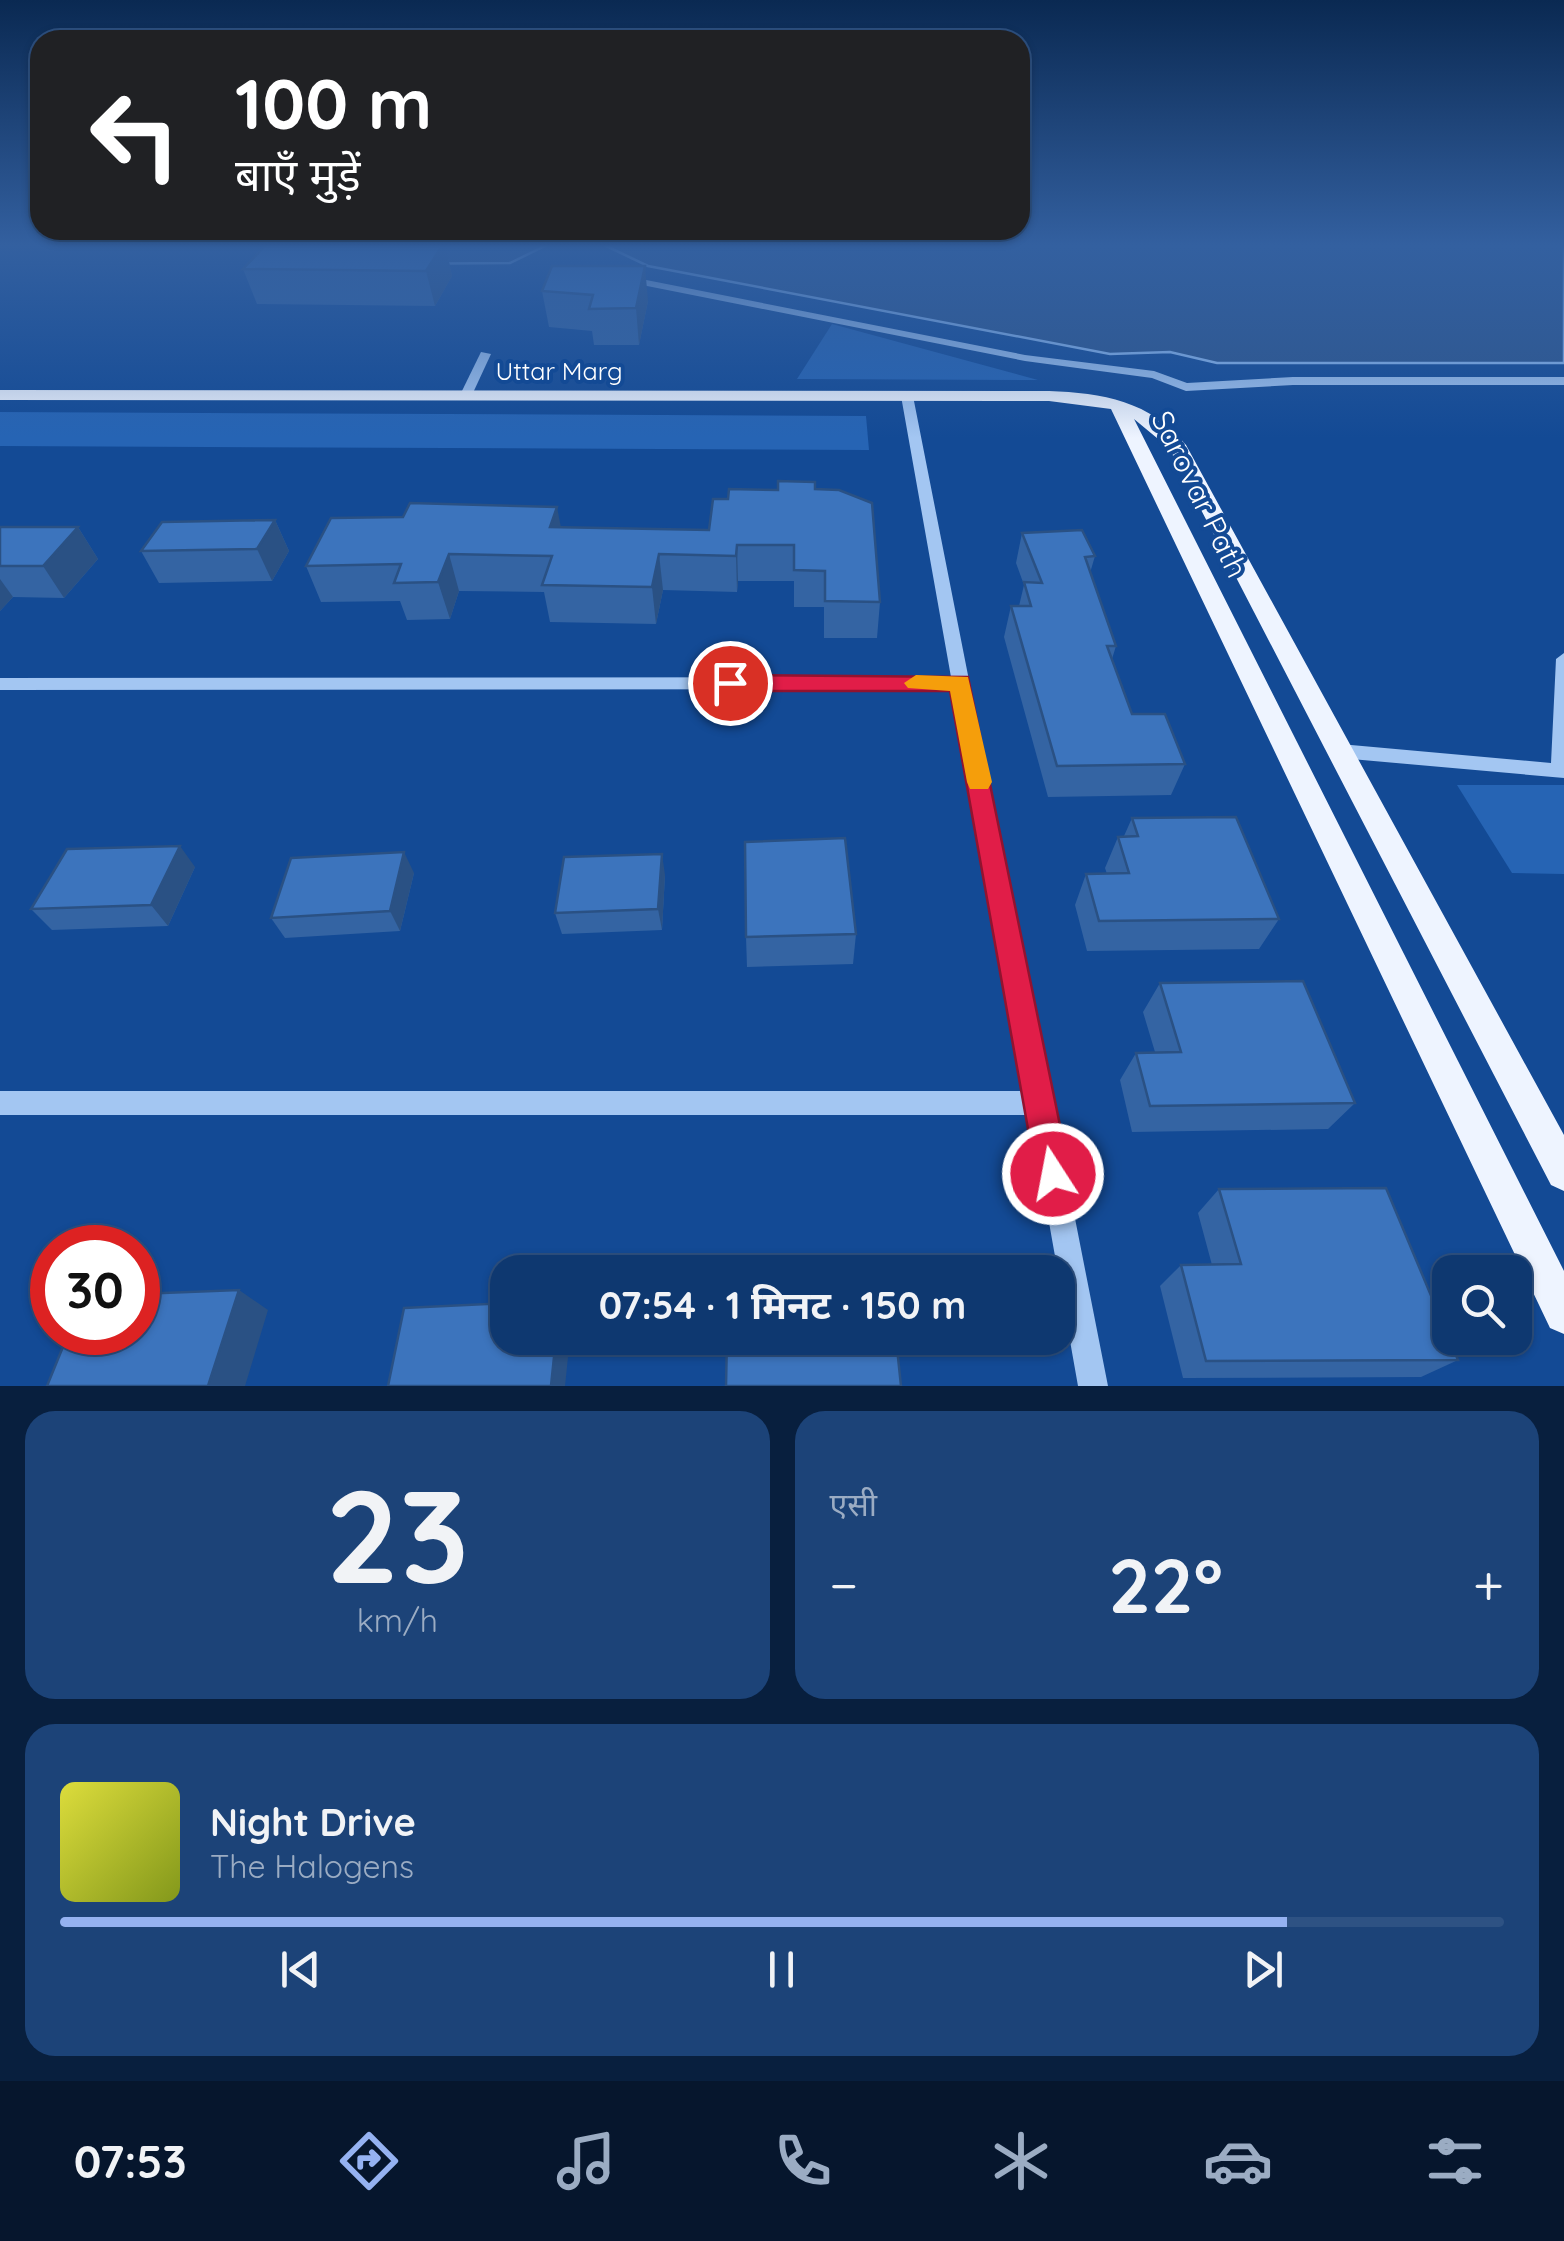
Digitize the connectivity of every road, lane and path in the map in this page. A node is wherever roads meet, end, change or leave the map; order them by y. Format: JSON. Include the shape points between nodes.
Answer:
{"nodes":[{"id":1,"x":777,"y":309,"type":"edge"},
{"id":2,"x":485,"y":354,"type":"dead end"},
{"id":3,"x":1564,"y":381,"type":"edge"},
{"id":4,"x":0,"y":395,"type":"edge"},
{"id":5,"x":466,"y":395,"type":"junction"},
{"id":6,"x":908,"y":396,"type":"junction"},
{"id":7,"x":1117,"y":403,"type":"junction"},
{"id":8,"x":1564,"y":659,"type":"edge"},
{"id":9,"x":960,"y":683,"type":"junction"},
{"id":10,"x":0,"y":684,"type":"edge"},
{"id":11,"x":1340,"y":751,"type":"junction"},
{"id":12,"x":1562,"y":771,"type":"edge"},
{"id":13,"x":0,"y":1103,"type":"edge"},
{"id":14,"x":1040,"y":1103,"type":"junction"},
{"id":15,"x":1564,"y":1172,"type":"edge"},
{"id":16,"x":1564,"y":1314,"type":"edge"},
{"id":17,"x":1093,"y":1386,"type":"edge"}],
"edges":[{"from":1,"to":3,"type":"street","via":[[1186,387]]},
{"from":2,"to":5,"type":"street"},
{"from":4,"to":5,"type":"main road","name":"Uttar Marg"},
{"from":5,"to":6,"type":"main road","name":"Uttar Marg"},
{"from":6,"to":7,"type":"main road","name":"Uttar Marg"},
{"from":6,"to":9,"type":"street"},
{"from":7,"to":11,"type":"main road","name":"Sarovar Path","via":[[1157,422],[1176,445]]},
{"from":7,"to":16,"type":"main road","name":"Sarovar Path"},
{"from":8,"to":12,"type":"street"},
{"from":9,"to":10,"type":"street"},
{"from":9,"to":14,"type":"street"},
{"from":11,"to":12,"type":"street"},
{"from":11,"to":15,"type":"main road","name":"Sarovar Path"},
{"from":13,"to":14,"type":"street"},
{"from":14,"to":17,"type":"street"}]}
